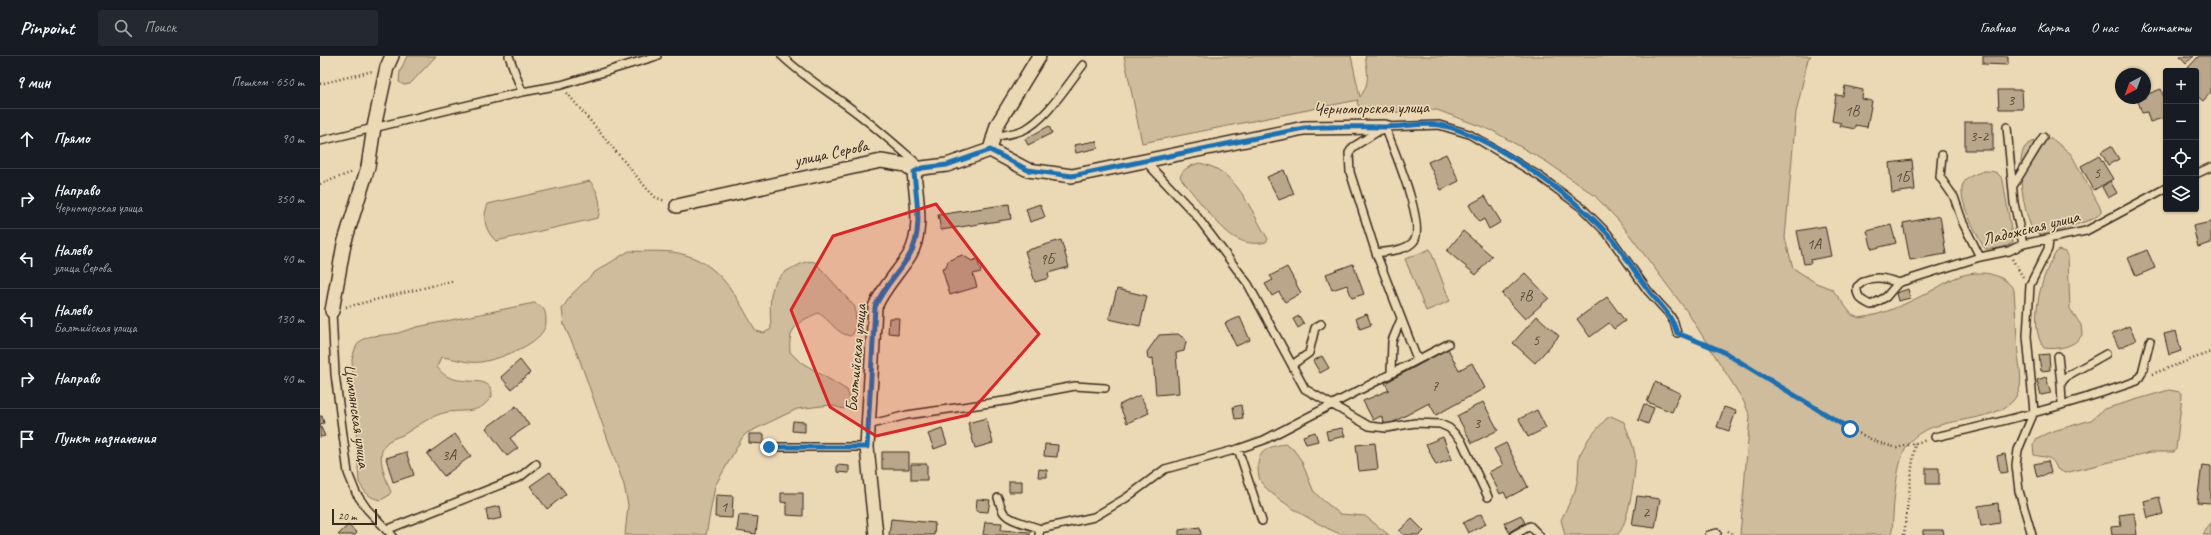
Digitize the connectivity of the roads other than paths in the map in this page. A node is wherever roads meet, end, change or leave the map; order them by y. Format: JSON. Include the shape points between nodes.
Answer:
{"nodes":[{"id":1,"x":509,"y":56,"type":"edge"},
{"id":2,"x":657,"y":56,"type":"edge"},
{"id":3,"x":782,"y":56,"type":"edge"},
{"id":4,"x":1039,"y":56,"type":"edge"},
{"id":5,"x":389,"y":62,"type":"edge"},
{"id":6,"x":1083,"y":65,"type":"dead end"},
{"id":7,"x":522,"y":92,"type":"junction"},
{"id":8,"x":374,"y":127,"type":"junction"},
{"id":9,"x":1385,"y":127,"type":"junction"},
{"id":10,"x":2007,"y":127,"type":"dead end"},
{"id":11,"x":992,"y":137,"type":"junction"},
{"id":12,"x":2043,"y":137,"type":"dead end"},
{"id":13,"x":320,"y":141,"type":"edge"},
{"id":14,"x":990,"y":150,"type":"junction"},
{"id":15,"x":1942,"y":155,"type":"dead end"},
{"id":16,"x":1146,"y":162,"type":"junction"},
{"id":17,"x":2211,"y":167,"type":"edge"},
{"id":18,"x":918,"y":170,"type":"junction"},
{"id":19,"x":2199,"y":173,"type":"edge"},
{"id":20,"x":2012,"y":186,"type":"junction"},
{"id":21,"x":2163,"y":190,"type":"edge"},
{"id":22,"x":677,"y":206,"type":"road end"},
{"id":23,"x":2049,"y":240,"type":"junction"},
{"id":24,"x":2023,"y":244,"type":"junction"},
{"id":25,"x":1376,"y":253,"type":"junction"},
{"id":26,"x":1980,"y":257,"type":"junction"},
{"id":27,"x":1898,"y":283,"type":"junction"},
{"id":28,"x":332,"y":311,"type":"joint"},
{"id":29,"x":1401,"y":319,"type":"junction"},
{"id":30,"x":1321,"y":324,"type":"dead end"},
{"id":31,"x":1677,"y":333,"type":"road end"},
{"id":32,"x":2150,"y":341,"type":"dead end"},
{"id":33,"x":1448,"y":344,"type":"dead end"},
{"id":34,"x":2106,"y":354,"type":"dead end"},
{"id":35,"x":2058,"y":356,"type":"dead end"},
{"id":36,"x":1417,"y":359,"type":"junction"},
{"id":37,"x":1292,"y":365,"type":"junction"},
{"id":38,"x":1391,"y":373,"type":"junction"},
{"id":39,"x":2061,"y":383,"type":"junction"},
{"id":40,"x":1105,"y":388,"type":"dead end"},
{"id":41,"x":1333,"y":404,"type":"junction"},
{"id":42,"x":2062,"y":404,"type":"junction"},
{"id":43,"x":2034,"y":412,"type":"junction"},
{"id":44,"x":868,"y":425,"type":"junction"},
{"id":45,"x":1935,"y":437,"type":"road end"},
{"id":46,"x":769,"y":447,"type":"dead end"},
{"id":47,"x":867,"y":447,"type":"junction"},
{"id":48,"x":1238,"y":449,"type":"junction"},
{"id":49,"x":536,"y":464,"type":"dead end"},
{"id":50,"x":1488,"y":497,"type":"dead end"},
{"id":51,"x":998,"y":498,"type":"dead end"},
{"id":52,"x":1262,"y":521,"type":"dead end"},
{"id":53,"x":1039,"y":532,"type":"edge"},
{"id":54,"x":389,"y":533,"type":"edge"},
{"id":55,"x":1717,"y":533,"type":"dead end"},
{"id":56,"x":876,"y":535,"type":"edge"},
{"id":57,"x":1514,"y":535,"type":"edge"},
{"id":58,"x":1539,"y":535,"type":"edge"},
{"id":59,"x":1709,"y":535,"type":"edge"},
{"id":60,"x":2032,"y":535,"type":"edge"}],
"edges":[{"from":1,"to":7,"type":"lane"},
{"from":2,"to":7,"type":"lane","via":[[561,85]]},
{"from":3,"to":18,"type":"lane","via":[[821,89],[852,109],[888,138]]},
{"from":4,"to":11,"type":"street","via":[[996,125]]},
{"from":5,"to":8,"type":"street"},
{"from":6,"to":11,"type":"lane","via":[[1045,113],[1031,125],[1023,130]]},
{"from":7,"to":8,"type":"lane"},
{"from":8,"to":13,"type":"lane"},
{"from":8,"to":28,"type":"street","via":[[368,167],[344,244]]},
{"from":9,"to":16,"type":"street","name":"Черноморская улица","via":[[1304,128]]},
{"from":9,"to":25,"type":"lane","via":[[1353,147],[1348,161]]},
{"from":9,"to":25,"type":"lane","via":[[1408,190],[1416,217],[1417,234],[1413,242],[1403,248]]},
{"from":9,"to":31,"type":"lane","name":"Черноморская улица","via":[[1439,125],[1469,134],[1539,176],[1581,207],[1607,233],[1648,291],[1669,314]]},
{"from":10,"to":20,"type":"lane"},
{"from":11,"to":14,"type":"street"},
{"from":12,"to":20,"type":"lane"},
{"from":14,"to":16,"type":"street","name":"Черноморская улица","via":[[1028,170],[1072,176]]},
{"from":14,"to":18,"type":"street","via":[[947,165]]},
{"from":15,"to":26,"type":"lane","via":[[1940,176],[1954,197],[1963,223]]},
{"from":16,"to":37,"type":"lane","via":[[1194,214],[1248,284]]},
{"from":17,"to":19,"type":"lane"},
{"from":18,"to":22,"type":"street","name":"улица Серова","via":[[906,165],[881,161]]},
{"from":18,"to":44,"type":"street","name":"Балтийская улица","via":[[918,228],[910,255],[886,287],[875,307]]},
{"from":20,"to":24,"type":"lane"},
{"from":21,"to":23,"type":"lane","name":"Ладожская улица","via":[[2086,231]]},
{"from":23,"to":24,"type":"lane","name":"Ладожская улица"},
{"from":23,"to":43,"type":"lane","via":[[2048,249],[2030,285],[2027,336]]},
{"from":24,"to":26,"type":"lane","name":"Ладожская улица","via":[[2009,251]]},
{"from":25,"to":29,"type":"lane"},
{"from":26,"to":27,"type":"lane","name":"Ладожская улица"},
{"from":27,"to":27,"type":"lane","name":"Ладожская улица","via":[[1886,297],[1871,305],[1859,299],[1857,294],[1857,287],[1867,279],[1888,279]]},
{"from":28,"to":54,"type":"lane","name":"Цимлянская улица","via":[[335,374],[348,473],[356,493]]},
{"from":29,"to":36,"type":"lane"},
{"from":29,"to":38,"type":"lane","via":[[1392,341]]},
{"from":30,"to":37,"type":"lane","via":[[1315,328],[1309,353]]},
{"from":32,"to":42,"type":"lane","via":[[2142,373],[2137,381],[2082,400]]},
{"from":33,"to":36,"type":"lane"},
{"from":34,"to":39,"type":"lane","via":[[2067,376]]},
{"from":35,"to":39,"type":"lane"},
{"from":36,"to":38,"type":"lane"},
{"from":37,"to":41,"type":"lane","via":[[1305,389]]},
{"from":38,"to":41,"type":"lane"},
{"from":39,"to":42,"type":"lane"},
{"from":40,"to":44,"type":"lane","via":[[1075,386],[1011,400],[907,415]]},
{"from":41,"to":48,"type":"lane","via":[[1292,426]]},
{"from":41,"to":50,"type":"lane","via":[[1341,411],[1376,428],[1414,424],[1440,424],[1449,428],[1461,440]]},
{"from":42,"to":43,"type":"lane"},
{"from":43,"to":45,"type":"lane"},
{"from":43,"to":60,"type":"lane","via":[[2018,450],[2016,466],[2019,491]]},
{"from":44,"to":47,"type":"street","name":"Балтийская улица"},
{"from":46,"to":47,"type":"lane"},
{"from":47,"to":56,"type":"street","name":"Балтийская улица"},
{"from":48,"to":52,"type":"lane"},
{"from":48,"to":53,"type":"lane","via":[[1165,469],[1126,498],[1094,517]]},
{"from":49,"to":54,"type":"lane","via":[[520,477]]},
{"from":51,"to":53,"type":"lane","via":[[1004,514]]},
{"from":55,"to":59,"type":"lane"},
{"from":57,"to":58,"type":"lane","via":[[1530,526]]}]}
